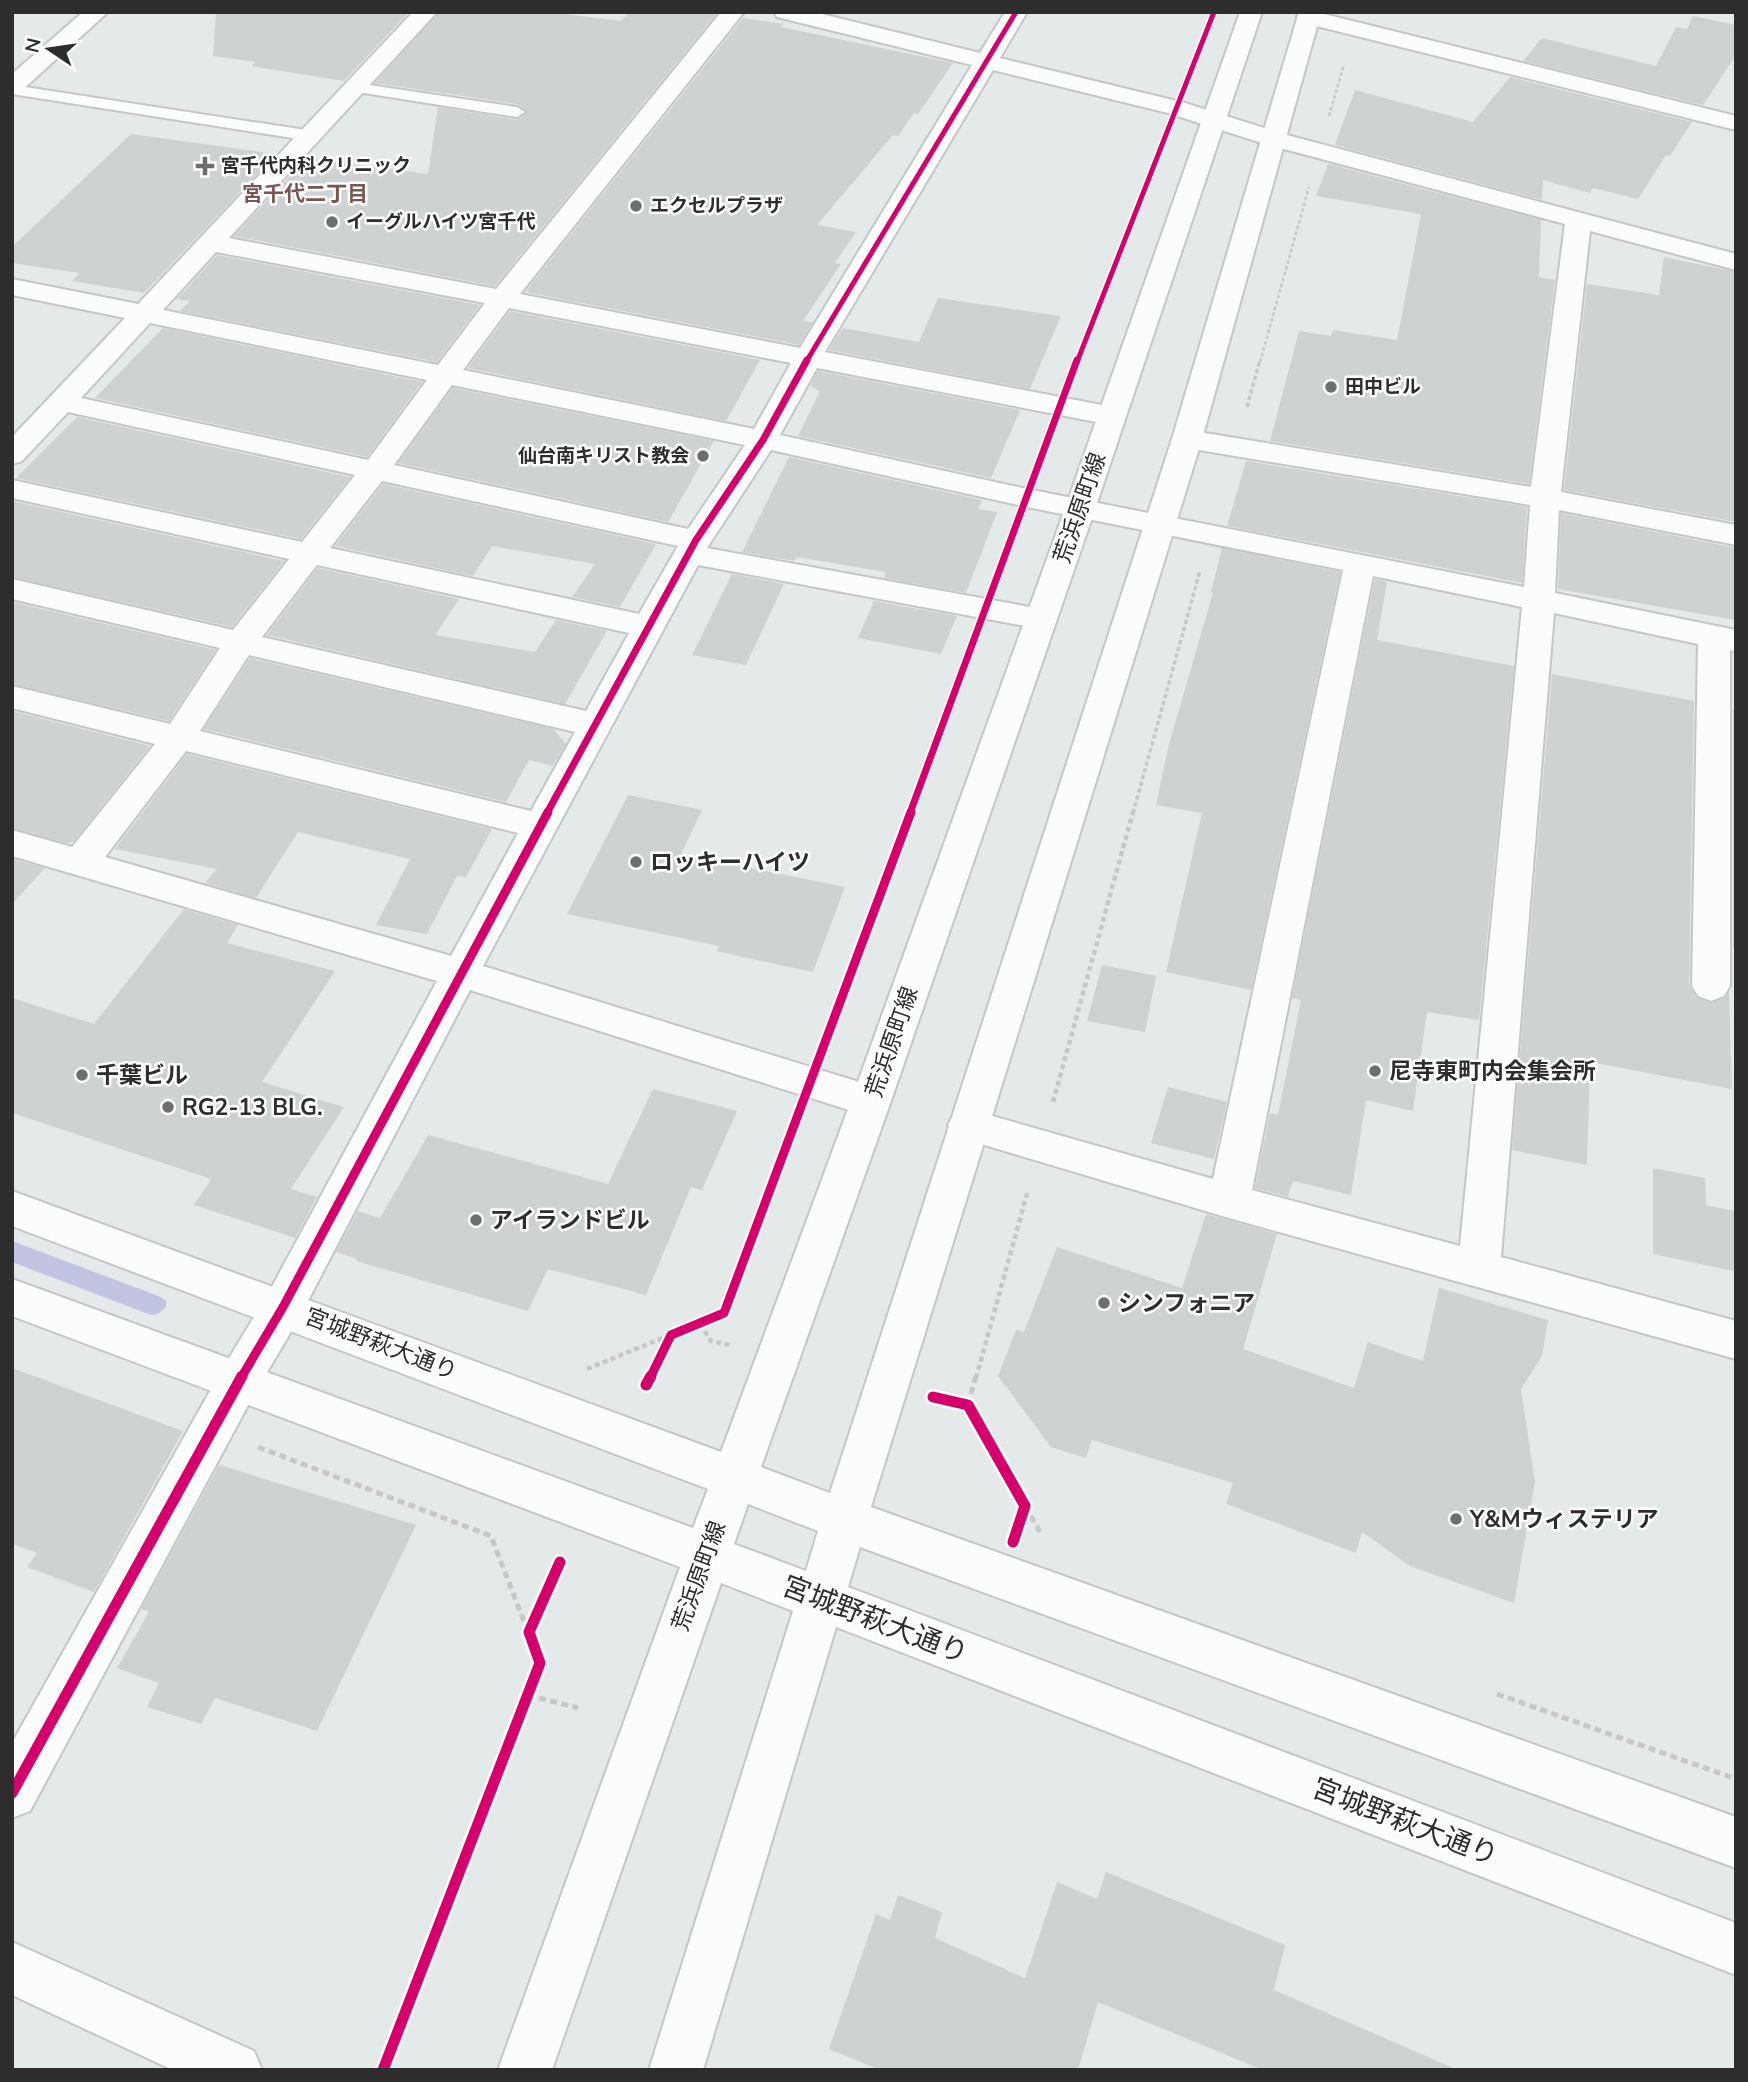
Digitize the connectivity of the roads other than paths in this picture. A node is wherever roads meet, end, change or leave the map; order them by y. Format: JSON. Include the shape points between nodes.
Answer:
{"nodes":[{"id":1,"x":97,"y":12,"type":"edge"},
{"id":2,"x":426,"y":12,"type":"edge"},
{"id":3,"x":733,"y":12,"type":"edge"},
{"id":4,"x":785,"y":12,"type":"edge"},
{"id":5,"x":1016,"y":12,"type":"edge"},
{"id":6,"x":1251,"y":12,"type":"edge"},
{"id":7,"x":1309,"y":14,"type":"edge"},
{"id":8,"x":987,"y":60,"type":"junction"},
{"id":9,"x":23,"y":67,"type":"edge"},
{"id":10,"x":12,"y":88,"type":"edge"},
{"id":11,"x":356,"y":88,"type":"junction"},
{"id":12,"x":517,"y":112,"type":"dead end"},
{"id":13,"x":1216,"y":119,"type":"junction"},
{"id":14,"x":1736,"y":123,"type":"edge"},
{"id":15,"x":312,"y":136,"type":"junction"},
{"id":16,"x":1274,"y":139,"type":"junction"},
{"id":17,"x":1579,"y":219,"type":"junction"},
{"id":18,"x":212,"y":243,"type":"junction"},
{"id":19,"x":1736,"y":262,"type":"edge"},
{"id":20,"x":12,"y":287,"type":"edge"},
{"id":21,"x":504,"y":299,"type":"junction"},
{"id":22,"x":144,"y":316,"type":"junction"},
{"id":23,"x":808,"y":358,"type":"junction"},
{"id":24,"x":445,"y":375,"type":"junction"},
{"id":25,"x":61,"y":402,"type":"junction"},
{"id":26,"x":1112,"y":416,"type":"junction"},
{"id":27,"x":1187,"y":439,"type":"junction"},
{"id":28,"x":763,"y":440,"type":"junction"},
{"id":29,"x":12,"y":455,"type":"edge"},
{"id":30,"x":375,"y":470,"type":"junction"},
{"id":31,"x":12,"y":489,"type":"edge"},
{"id":32,"x":1545,"y":498,"type":"junction"},
{"id":33,"x":1080,"y":509,"type":"junction"},
{"id":34,"x":1160,"y":524,"type":"junction"},
{"id":35,"x":1736,"y":535,"type":"edge"},
{"id":36,"x":692,"y":547,"type":"junction"},
{"id":37,"x":308,"y":553,"type":"junction"},
{"id":38,"x":1360,"y":563,"type":"junction"},
{"id":39,"x":12,"y":589,"type":"edge"},
{"id":40,"x":1539,"y":600,"type":"junction"},
{"id":41,"x":1041,"y":620,"type":"junction"},
{"id":42,"x":649,"y":627,"type":"junction"},
{"id":43,"x":1725,"y":639,"type":"edge"},
{"id":44,"x":241,"y":642,"type":"junction"},
{"id":45,"x":12,"y":696,"type":"edge"},
{"id":46,"x":595,"y":725,"type":"junction"},
{"id":47,"x":178,"y":737,"type":"junction"},
{"id":48,"x":540,"y":826,"type":"junction"},
{"id":49,"x":12,"y":843,"type":"edge"},
{"id":50,"x":80,"y":863,"type":"junction"},
{"id":51,"x":460,"y":973,"type":"junction"},
{"id":52,"x":1711,"y":986,"type":"dead end"},
{"id":53,"x":871,"y":1101,"type":"junction"},
{"id":54,"x":968,"y":1125,"type":"junction"},
{"id":55,"x":1229,"y":1201,"type":"junction"},
{"id":56,"x":12,"y":1208,"type":"edge"},
{"id":57,"x":1479,"y":1270,"type":"junction"},
{"id":58,"x":12,"y":1297,"type":"edge"},
{"id":59,"x":283,"y":1307,"type":"junction"},
{"id":60,"x":1736,"y":1340,"type":"edge"},
{"id":61,"x":238,"y":1382,"type":"junction"},
{"id":62,"x":734,"y":1478,"type":"junction"},
{"id":63,"x":846,"y":1520,"type":"junction"},
{"id":64,"x":706,"y":1556,"type":"junction"},
{"id":65,"x":822,"y":1599,"type":"junction"},
{"id":66,"x":12,"y":1793,"type":"edge"},
{"id":67,"x":1736,"y":1843,"type":"edge"},
{"id":68,"x":1736,"y":1949,"type":"edge"},
{"id":69,"x":12,"y":1968,"type":"edge"},
{"id":70,"x":235,"y":2070,"type":"edge"},
{"id":71,"x":524,"y":2070,"type":"edge"},
{"id":72,"x":676,"y":2070,"type":"edge"}],
"edges":[{"from":1,"to":9,"type":"street"},
{"from":2,"to":11,"type":"street"},
{"from":3,"to":21,"type":"street"},
{"from":4,"to":8,"type":"street"},
{"from":5,"to":8,"type":"street"},
{"from":6,"to":13,"type":"street","name":"荒浜原町線"},
{"from":7,"to":14,"type":"street"},
{"from":7,"to":16,"type":"street"},
{"from":8,"to":13,"type":"street"},
{"from":8,"to":23,"type":"street"},
{"from":9,"to":10,"type":"street"},
{"from":10,"to":15,"type":"lane"},
{"from":11,"to":12,"type":"lane"},
{"from":11,"to":15,"type":"street"},
{"from":13,"to":16,"type":"street"},
{"from":13,"to":26,"type":"street","name":"荒浜原町線"},
{"from":15,"to":18,"type":"street"},
{"from":16,"to":17,"type":"street"},
{"from":16,"to":27,"type":"street"},
{"from":17,"to":19,"type":"street"},
{"from":17,"to":32,"type":"street"},
{"from":18,"to":21,"type":"street"},
{"from":18,"to":22,"type":"street"},
{"from":20,"to":22,"type":"street"},
{"from":21,"to":23,"type":"street"},
{"from":21,"to":24,"type":"street"},
{"from":22,"to":24,"type":"street"},
{"from":22,"to":25,"type":"street"},
{"from":23,"to":26,"type":"street"},
{"from":23,"to":28,"type":"street"},
{"from":24,"to":28,"type":"street"},
{"from":24,"to":30,"type":"street"},
{"from":25,"to":29,"type":"street"},
{"from":25,"to":30,"type":"street"},
{"from":26,"to":33,"type":"street","name":"荒浜原町線"},
{"from":27,"to":32,"type":"street"},
{"from":27,"to":34,"type":"street"},
{"from":28,"to":33,"type":"street"},
{"from":28,"to":36,"type":"street"},
{"from":30,"to":36,"type":"street"},
{"from":30,"to":37,"type":"street"},
{"from":31,"to":37,"type":"street"},
{"from":32,"to":35,"type":"street"},
{"from":32,"to":40,"type":"street"},
{"from":33,"to":34,"type":"street"},
{"from":33,"to":41,"type":"street","name":"荒浜原町線"},
{"from":34,"to":38,"type":"street"},
{"from":34,"to":54,"type":"street"},
{"from":36,"to":41,"type":"street"},
{"from":36,"to":42,"type":"street"},
{"from":37,"to":42,"type":"street"},
{"from":37,"to":44,"type":"street"},
{"from":38,"to":40,"type":"street"},
{"from":38,"to":55,"type":"street"},
{"from":39,"to":44,"type":"street"},
{"from":40,"to":43,"type":"street"},
{"from":40,"to":57,"type":"street"},
{"from":41,"to":53,"type":"street","name":"荒浜原町線"},
{"from":42,"to":46,"type":"street"},
{"from":43,"to":52,"type":"street"},
{"from":44,"to":46,"type":"street"},
{"from":44,"to":47,"type":"street"},
{"from":45,"to":47,"type":"street"},
{"from":46,"to":48,"type":"street"},
{"from":47,"to":48,"type":"street"},
{"from":47,"to":50,"type":"street"},
{"from":48,"to":51,"type":"street"},
{"from":49,"to":50,"type":"street"},
{"from":50,"to":51,"type":"street"},
{"from":51,"to":53,"type":"street"},
{"from":51,"to":59,"type":"street"},
{"from":53,"to":62,"type":"street","name":"荒浜原町線"},
{"from":54,"to":55,"type":"street"},
{"from":54,"to":63,"type":"street"},
{"from":55,"to":57,"type":"street"},
{"from":56,"to":59,"type":"street","name":"宮城野萩大通り"},
{"from":57,"to":60,"type":"street"},
{"from":58,"to":61,"type":"street","name":"宮城野萩大通り"},
{"from":59,"to":61,"type":"street"},
{"from":59,"to":62,"type":"street","name":"宮城野萩大通り"},
{"from":61,"to":64,"type":"street","name":"宮城野萩大通り"},
{"from":61,"to":66,"type":"street"},
{"from":62,"to":63,"type":"street","name":"宮城野萩大通り"},
{"from":62,"to":64,"type":"street","name":"荒浜原町線"},
{"from":63,"to":65,"type":"street"},
{"from":63,"to":67,"type":"street","name":"宮城野萩大通り"},
{"from":64,"to":65,"type":"street","name":"宮城野萩大通り"},
{"from":64,"to":71,"type":"street","name":"荒浜原町線"},
{"from":65,"to":68,"type":"street","name":"宮城野萩大通り"},
{"from":65,"to":72,"type":"street"},
{"from":69,"to":70,"type":"street"}]}
